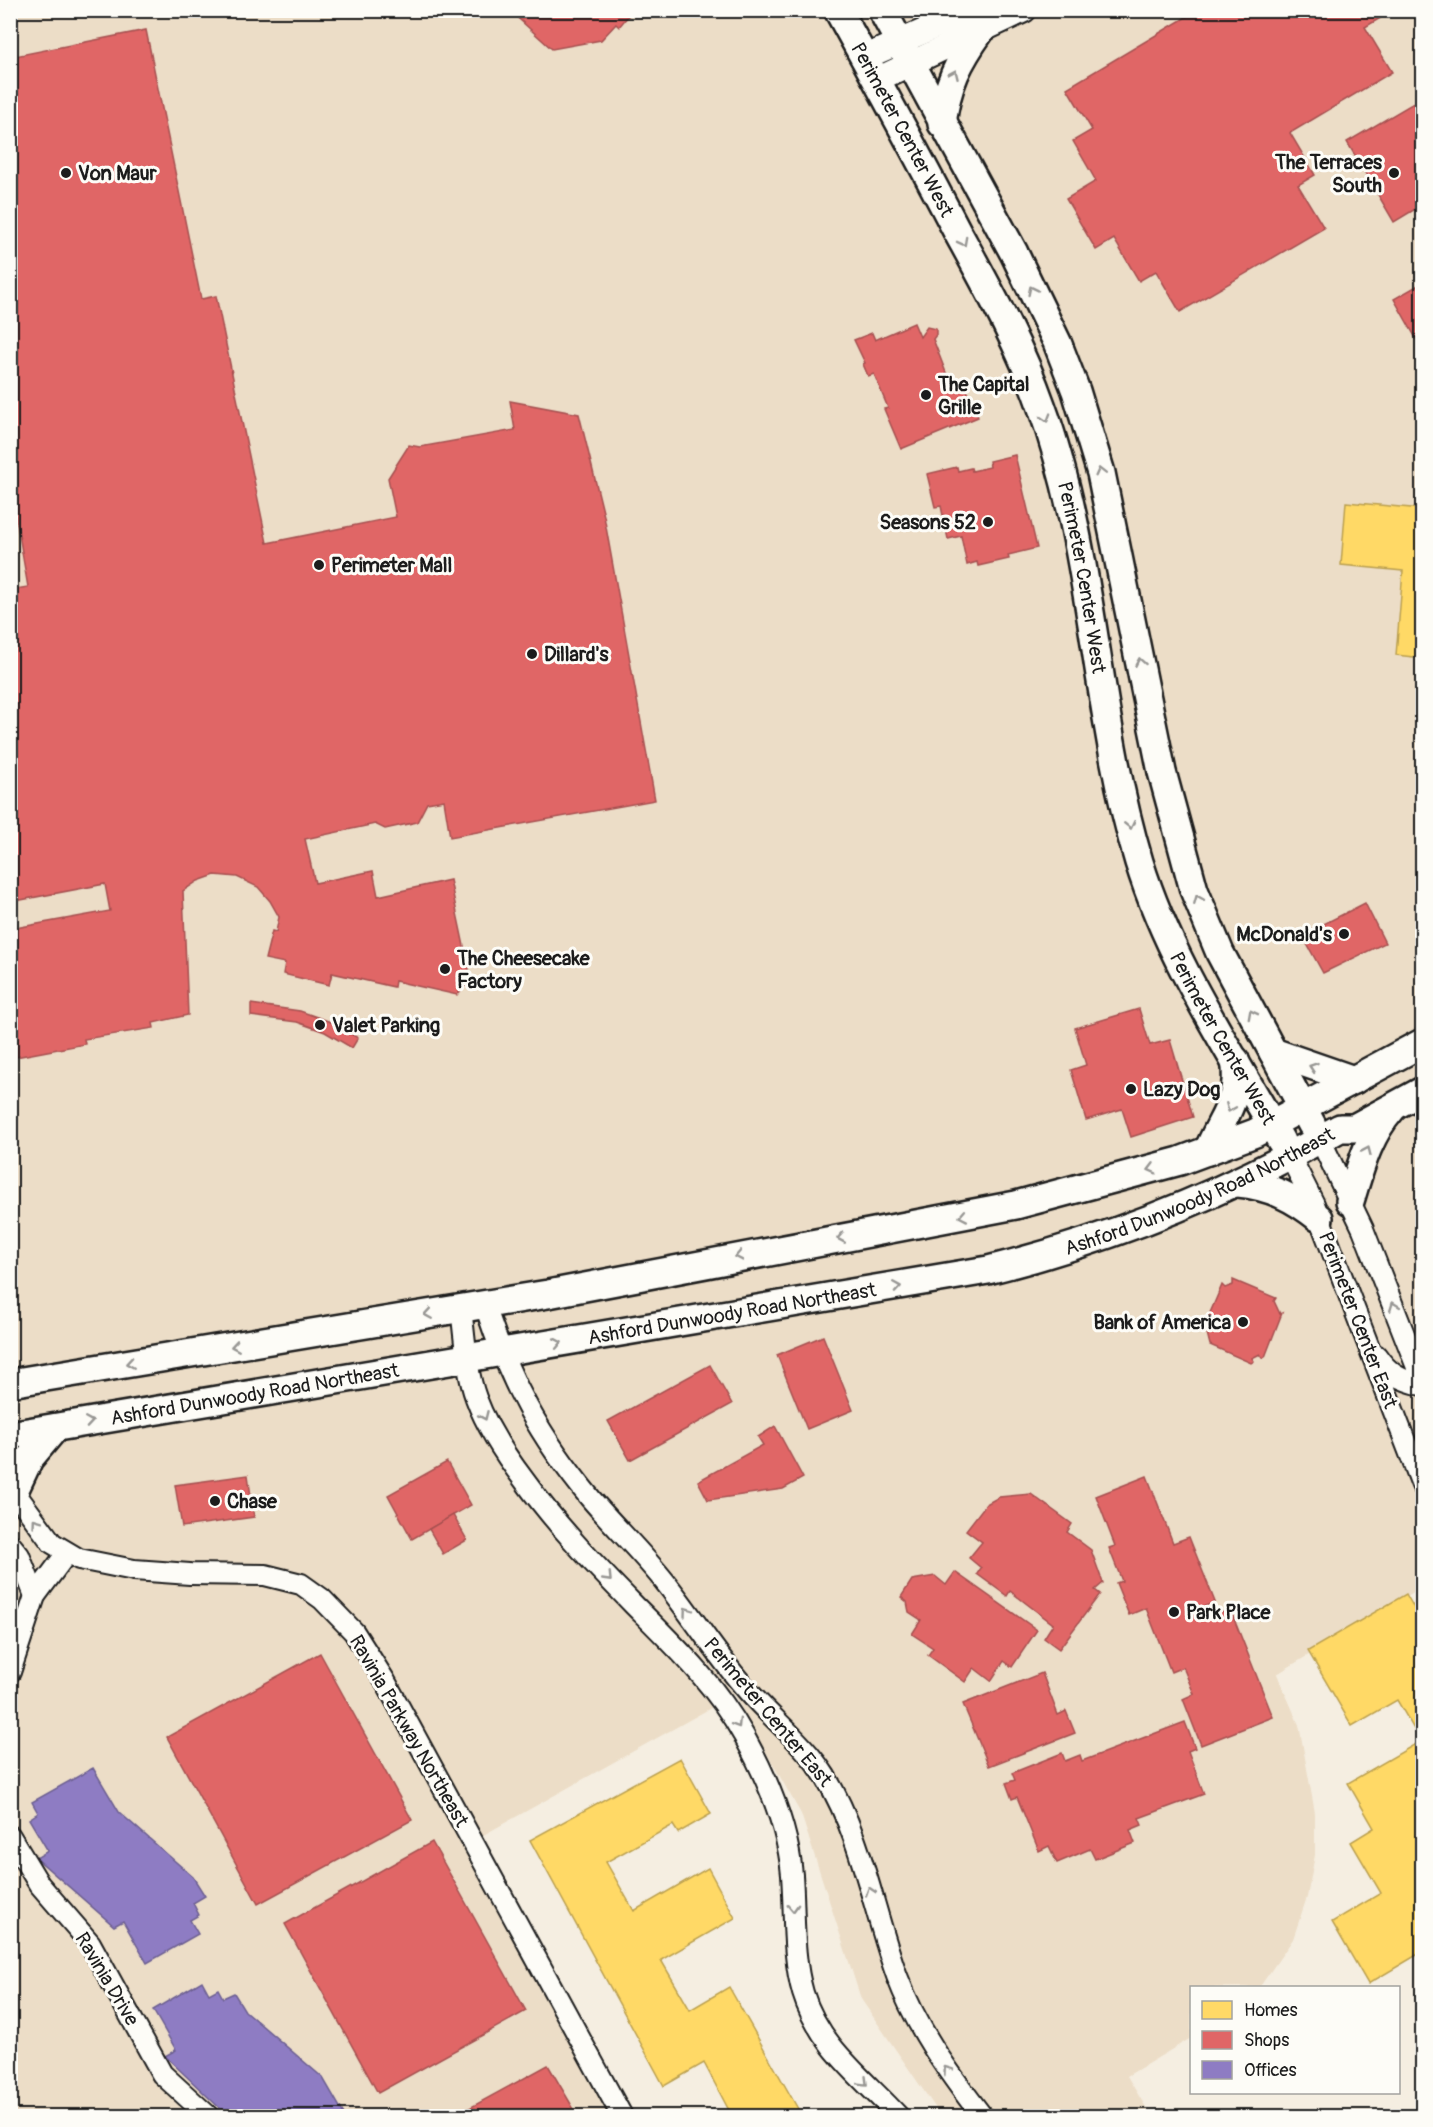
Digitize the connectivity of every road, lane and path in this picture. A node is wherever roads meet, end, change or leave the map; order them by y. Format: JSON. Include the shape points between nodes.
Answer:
{"nodes":[{"id":1,"x":838,"y":10,"type":"edge"},
{"id":2,"x":882,"y":10,"type":"edge"},
{"id":3,"x":1024,"y":10,"type":"edge"},
{"id":4,"x":965,"y":16,"type":"edge"},
{"id":5,"x":905,"y":52,"type":"junction"},
{"id":6,"x":870,"y":69,"type":"junction"},
{"id":7,"x":942,"y":123,"type":"junction"},
{"id":8,"x":1150,"y":720,"type":"junction"},
{"id":9,"x":1110,"y":730,"type":"junction"},
{"id":10,"x":1422,"y":1043,"type":"edge"},
{"id":11,"x":1273,"y":1052,"type":"junction"},
{"id":12,"x":1235,"y":1060,"type":"junction"},
{"id":13,"x":1354,"y":1080,"type":"junction"},
{"id":14,"x":1422,"y":1090,"type":"edge"},
{"id":15,"x":1394,"y":1106,"type":"junction"},
{"id":16,"x":1302,"y":1109,"type":"junction"},
{"id":17,"x":1273,"y":1126,"type":"junction"},
{"id":18,"x":1320,"y":1139,"type":"junction"},
{"id":19,"x":1208,"y":1151,"type":"junction"},
{"id":20,"x":1290,"y":1156,"type":"junction"},
{"id":21,"x":1238,"y":1183,"type":"junction"},
{"id":22,"x":1350,"y":1201,"type":"junction"},
{"id":23,"x":1319,"y":1218,"type":"junction"},
{"id":24,"x":473,"y":1307,"type":"junction"},
{"id":25,"x":1362,"y":1333,"type":"junction"},
{"id":26,"x":501,"y":1354,"type":"junction"},
{"id":27,"x":468,"y":1360,"type":"junction"},
{"id":28,"x":1422,"y":1380,"type":"edge"},
{"id":29,"x":10,"y":1383,"type":"edge"},
{"id":30,"x":1422,"y":1386,"type":"edge"},
{"id":31,"x":55,"y":1428,"type":"junction"},
{"id":32,"x":10,"y":1435,"type":"edge"},
{"id":33,"x":1422,"y":1485,"type":"edge"},
{"id":34,"x":12,"y":1489,"type":"edge"},
{"id":35,"x":10,"y":1544,"type":"edge"},
{"id":36,"x":67,"y":1553,"type":"junction"},
{"id":37,"x":35,"y":1596,"type":"junction"},
{"id":38,"x":663,"y":1633,"type":"junction"},
{"id":39,"x":713,"y":1646,"type":"junction"},
{"id":40,"x":10,"y":1672,"type":"edge"},
{"id":41,"x":716,"y":1692,"type":"junction"},
{"id":42,"x":10,"y":1836,"type":"edge"},
{"id":43,"x":208,"y":2116,"type":"edge"},
{"id":44,"x":622,"y":2116,"type":"edge"},
{"id":45,"x":898,"y":2116,"type":"edge"},
{"id":46,"x":982,"y":2116,"type":"edge"}],
"edges":[{"from":1,"to":6,"type":"main road","name":"Perimeter Center West"},
{"from":2,"to":5,"type":"main road","name":"Perimeter Center West"},
{"from":3,"to":4,"type":"street"},
{"from":4,"to":5,"type":"street"},
{"from":7,"to":4,"type":"main road","one_way":true,"via":[[945,93],[955,70]]},
{"from":5,"to":6,"type":"street"},
{"from":5,"to":7,"type":"main road","name":"Perimeter Center West"},
{"from":6,"to":9,"type":"main road","name":"Perimeter Center West","one_way":true,"via":[[978,270],[1041,404],[1072,518]]},
{"from":8,"to":7,"type":"main road","name":"Perimeter Center West","one_way":true,"via":[[1128,596],[1088,422],[1057,342],[1014,253]]},
{"from":8,"to":9,"type":"main road"},
{"from":11,"to":8,"type":"main road","name":"Perimeter Center West","one_way":true,"via":[[1220,953],[1194,890]]},
{"from":9,"to":12,"type":"main road","name":"Perimeter Center West","one_way":true,"via":[[1130,829],[1150,894],[1180,965]]},
{"from":10,"to":13,"type":"main road","name":"Ashford Dunwoody Road Northeast"},
{"from":13,"to":11,"type":"main road","one_way":true},
{"from":11,"to":16,"type":"main road","name":"Perimeter Center West"},
{"from":12,"to":17,"type":"main road","name":"Perimeter Center West"},
{"from":12,"to":19,"type":"main road","one_way":true,"via":[[1234,1097]]},
{"from":13,"to":16,"type":"main road","name":"Ashford Dunwoody Road Northeast"},
{"from":14,"to":15,"type":"main road","name":"Ashford Dunwoody Road Northeast"},
{"from":15,"to":18,"type":"main road","name":"Ashford Dunwoody Road Northeast","via":[[1354,1128],[1340,1128]]},
{"from":22,"to":15,"type":"main road","one_way":true,"via":[[1372,1138]]},
{"from":16,"to":17,"type":"main road","name":"Ashford Dunwoody Road Northeast"},
{"from":16,"to":18,"type":"main road","name":"Perimeter Center West"},
{"from":17,"to":19,"type":"main road","name":"Ashford Dunwoody Road Northeast"},
{"from":17,"to":20,"type":"main road","name":"Perimeter Center West"},
{"from":18,"to":20,"type":"main road","name":"Ashford Dunwoody Road Northeast"},
{"from":18,"to":22,"type":"street","name":"Perimeter Center East"},
{"from":19,"to":24,"type":"main road","name":"Ashford Dunwoody Road Northeast","one_way":true,"via":[[969,1215]]},
{"from":20,"to":21,"type":"main road","name":"Ashford Dunwoody Road Northeast"},
{"from":20,"to":23,"type":"street","name":"Perimeter Center East"},
{"from":21,"to":23,"type":"main road","via":[[1290,1196]]},
{"from":26,"to":21,"type":"main road","name":"Ashford Dunwoody Road Northeast","one_way":true,"via":[[988,1270],[1137,1225]]},
{"from":28,"to":22,"type":"street","name":"Perimeter Center East","one_way":true},
{"from":23,"to":25,"type":"street","name":"Perimeter Center East"},
{"from":24,"to":26,"type":"street","name":"Perimeter Center East"},
{"from":24,"to":27,"type":"street","name":"Perimeter Center East"},
{"from":24,"to":29,"type":"main road","name":"Ashford Dunwoody Road Northeast","one_way":true},
{"from":25,"to":30,"type":"street","via":[[1385,1368],[1400,1380]]},
{"from":25,"to":33,"type":"street","name":"Perimeter Center East"},
{"from":26,"to":27,"type":"main road","name":"Ashford Dunwoody Road Northeast"},
{"from":39,"to":26,"type":"street","name":"Perimeter Center East","one_way":true,"via":[[665,1582],[564,1465],[518,1393]]},
{"from":31,"to":27,"type":"main road","name":"Ashford Dunwoody Road Northeast","one_way":true},
{"from":27,"to":38,"type":"street","name":"Perimeter Center East","one_way":true,"via":[[475,1396],[485,1420],[518,1472],[568,1536]]},
{"from":31,"to":32,"type":"main road","name":"Ashford Dunwoody Road Northeast"},
{"from":31,"to":34,"type":"main road","via":[[29,1459]]},
{"from":36,"to":34,"type":"street","name":"Ravinia Parkway Northeast","one_way":true,"via":[[41,1530]]},
{"from":35,"to":37,"type":"street","via":[[19,1555]]},
{"from":36,"to":37,"type":"street"},
{"from":36,"to":44,"type":"street","name":"Ravinia Parkway Northeast","via":[[91,1563],[134,1570],[265,1575],[301,1584],[339,1616],[354,1632],[385,1681]]},
{"from":37,"to":40,"type":"street"},
{"from":38,"to":39,"type":"street","via":[[688,1648]]},
{"from":38,"to":41,"type":"street","name":"Perimeter Center East"},
{"from":39,"to":41,"type":"street","via":[[709,1659]]},
{"from":46,"to":39,"type":"street","name":"Perimeter Center East","one_way":true,"via":[[943,2065],[913,2013],[837,1796],[810,1756],[768,1714]]},
{"from":41,"to":45,"type":"street","name":"Perimeter Center East","one_way":true,"via":[[759,1766],[779,1817],[792,1873],[795,1953],[804,1995],[824,2037]]},
{"from":42,"to":43,"type":"street","name":"Ravinia Drive","via":[[39,1884],[90,1943],[162,2074]]}]}
